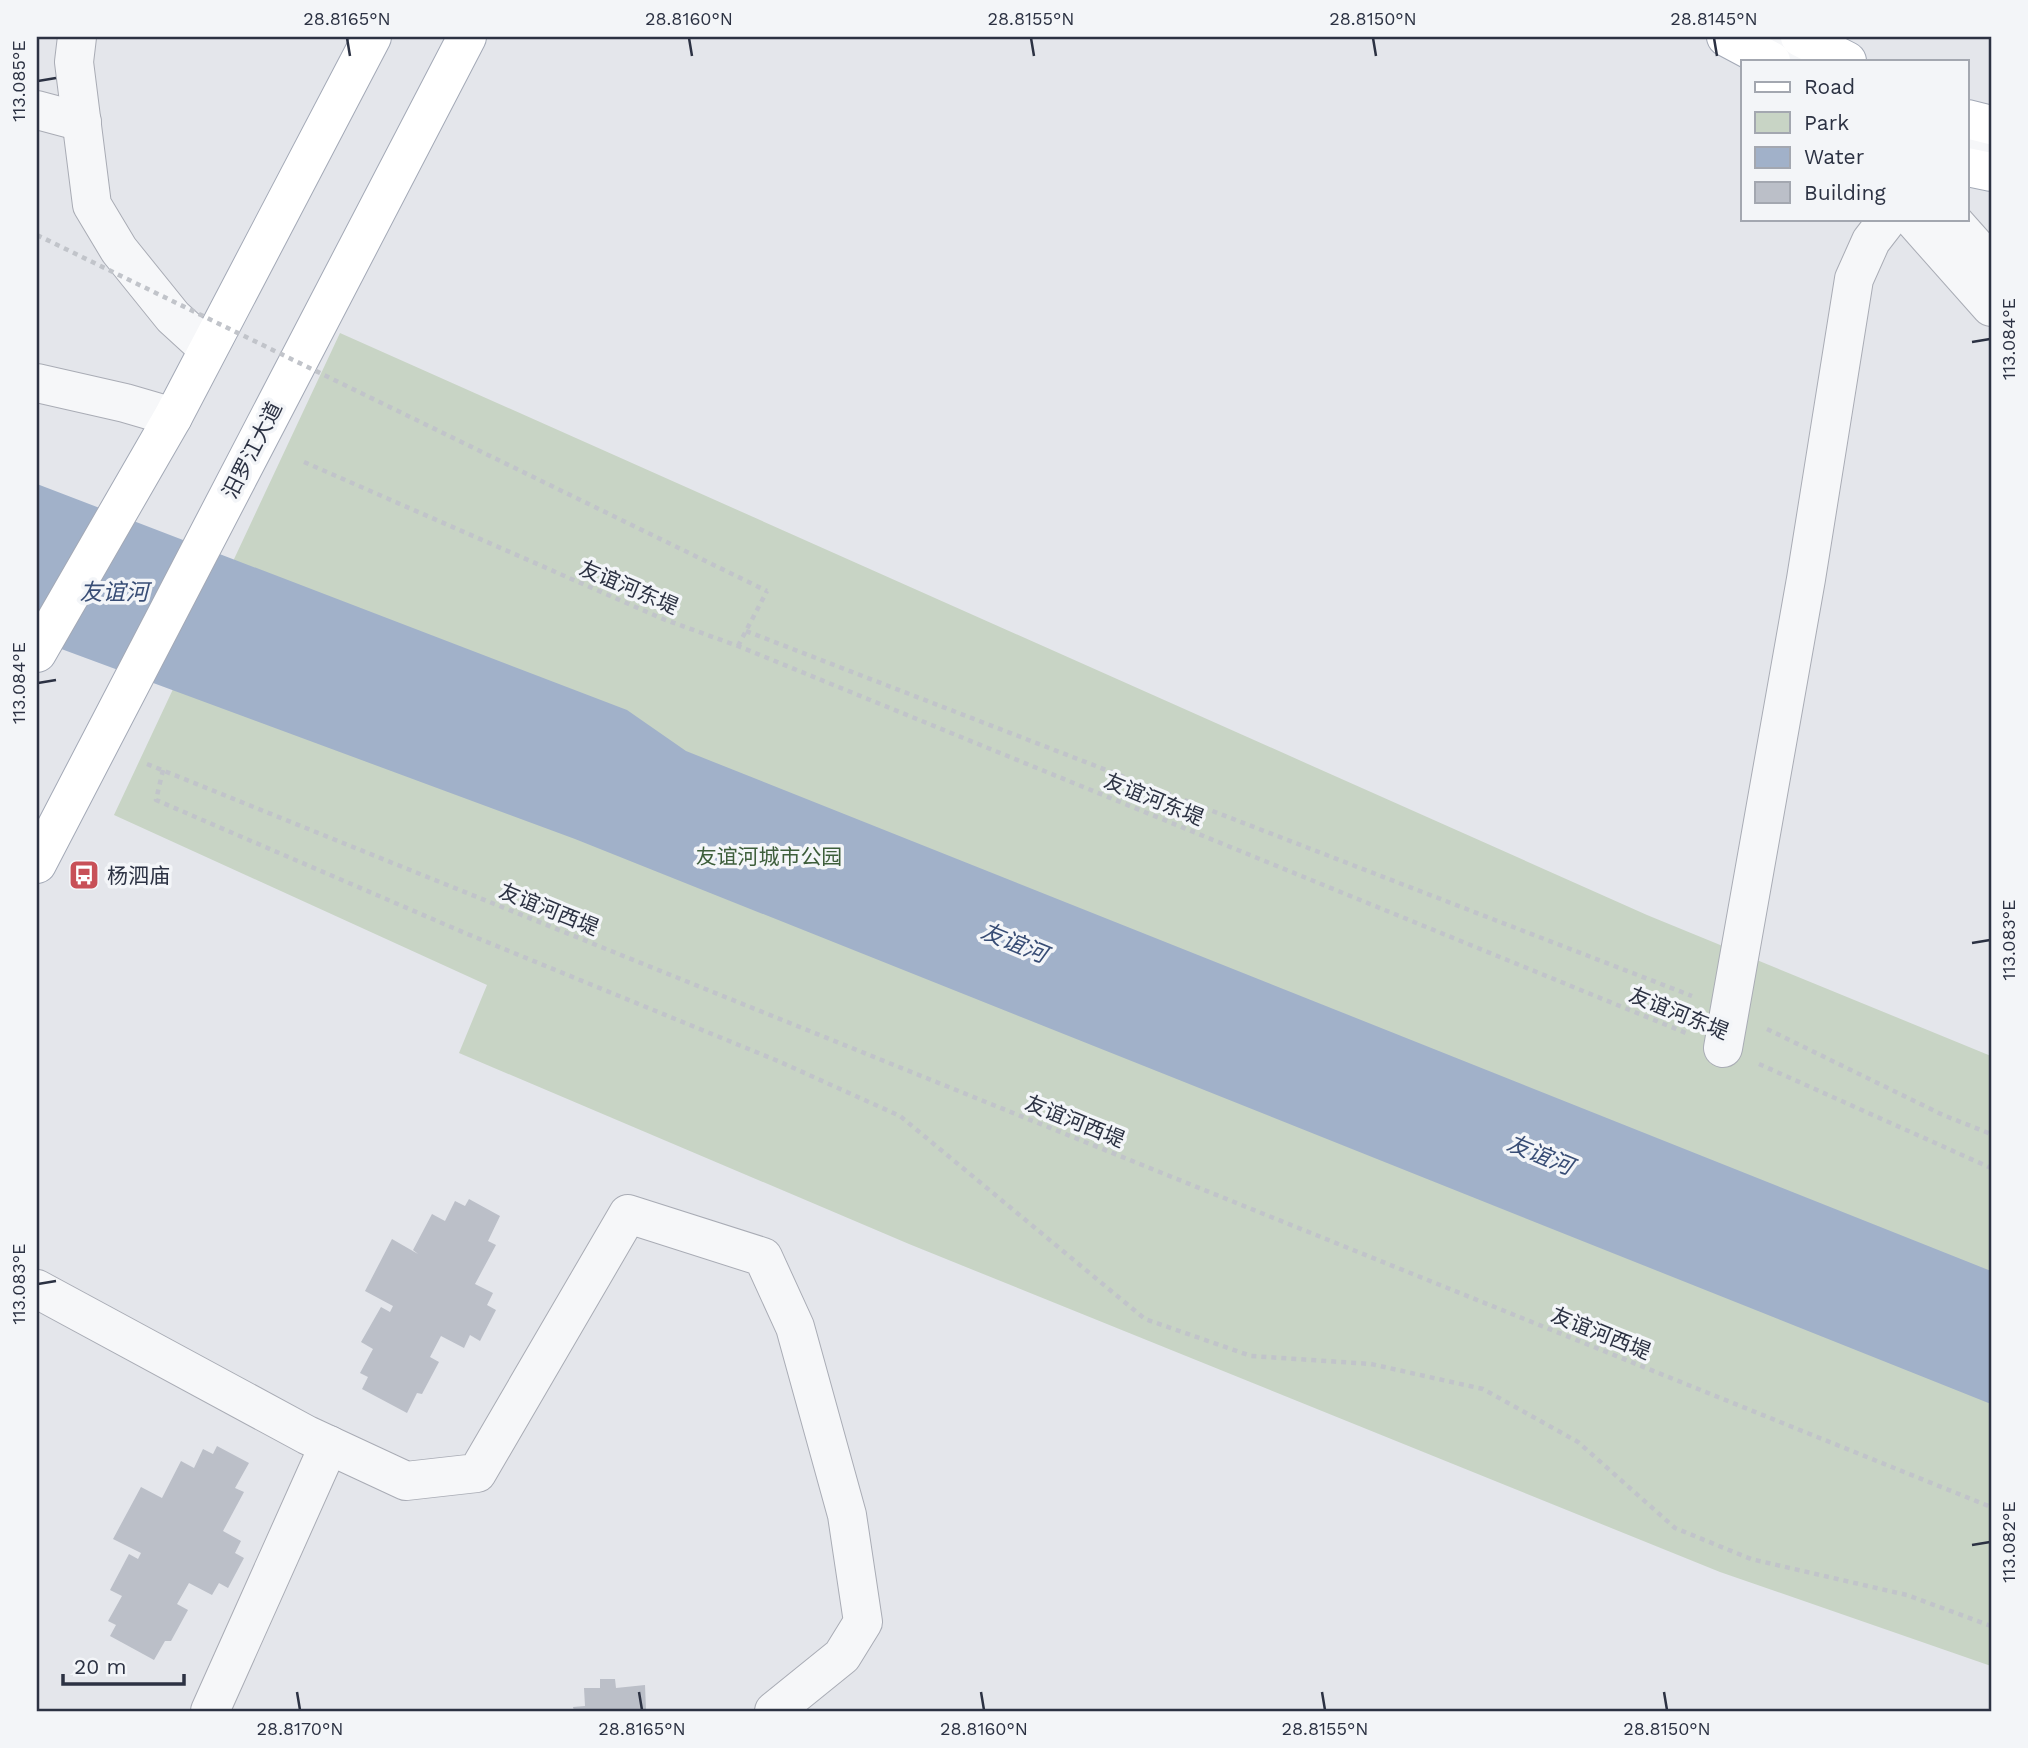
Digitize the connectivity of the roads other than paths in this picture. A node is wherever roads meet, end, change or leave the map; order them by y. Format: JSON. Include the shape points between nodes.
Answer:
{"nodes":[{"id":1,"x":77,"y":37,"type":"edge"},
{"id":2,"x":372,"y":37,"type":"edge"},
{"id":3,"x":467,"y":37,"type":"edge"},
{"id":4,"x":1800,"y":37,"type":"edge"},
{"id":5,"x":1756,"y":48,"type":"edge"},
{"id":6,"x":1795,"y":60,"type":"edge"},
{"id":7,"x":1845,"y":60,"type":"edge"},
{"id":8,"x":37,"y":110,"type":"edge"},
{"id":9,"x":1968,"y":119,"type":"edge"},
{"id":10,"x":82,"y":122,"type":"junction"},
{"id":11,"x":1991,"y":125,"type":"edge"},
{"id":12,"x":1991,"y":140,"type":"edge"},
{"id":13,"x":1968,"y":148,"type":"edge"},
{"id":14,"x":1968,"y":167,"type":"edge"},
{"id":15,"x":1991,"y":172,"type":"edge"},
{"id":16,"x":1887,"y":220,"type":"edge"},
{"id":17,"x":1914,"y":220,"type":"edge"},
{"id":18,"x":1952,"y":220,"type":"edge"},
{"id":19,"x":1991,"y":264,"type":"edge"},
{"id":20,"x":1991,"y":307,"type":"edge"},
{"id":21,"x":208,"y":349,"type":"junction"},
{"id":22,"x":37,"y":383,"type":"edge"},
{"id":23,"x":173,"y":417,"type":"junction"},
{"id":24,"x":37,"y":653,"type":"edge"},
{"id":25,"x":37,"y":863,"type":"edge"},
{"id":26,"x":1723,"y":1048,"type":"road end"},
{"id":27,"x":37,"y":1289,"type":"edge"},
{"id":28,"x":329,"y":1445,"type":"junction"},
{"id":29,"x":210,"y":1711,"type":"edge"},
{"id":30,"x":774,"y":1711,"type":"edge"}],
"edges":[{"from":1,"to":10,"type":"street","via":[[74,62]]},
{"from":2,"to":21,"type":"main road"},
{"from":3,"to":25,"type":"main road","name":"汨罗江大道"},
{"from":4,"to":7,"type":"main road"},
{"from":5,"to":6,"type":"street"},
{"from":8,"to":10,"type":"street"},
{"from":9,"to":11,"type":"main road"},
{"from":10,"to":21,"type":"street","via":[[92,205],[119,250],[173,317]]},
{"from":12,"to":13,"type":"street"},
{"from":14,"to":15,"type":"main road"},
{"from":16,"to":26,"type":"street","via":[[1854,279]]},
{"from":17,"to":20,"type":"street"},
{"from":18,"to":19,"type":"street"},
{"from":21,"to":23,"type":"main road"},
{"from":22,"to":23,"type":"street"},
{"from":23,"to":24,"type":"main road"},
{"from":27,"to":28,"type":"street"},
{"from":28,"to":29,"type":"street"},
{"from":28,"to":30,"type":"street","via":[[406,1481],[477,1473],[628,1214],[763,1257],[795,1327],[847,1515],[863,1622],[842,1656]]}]}
